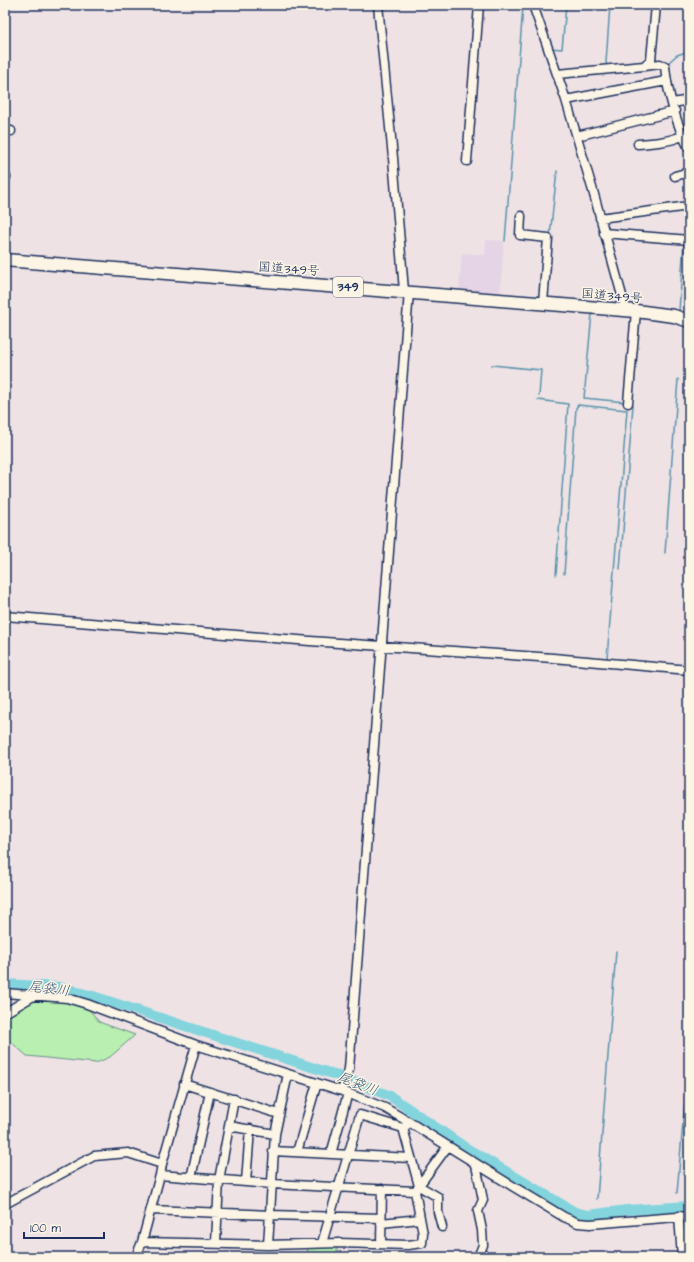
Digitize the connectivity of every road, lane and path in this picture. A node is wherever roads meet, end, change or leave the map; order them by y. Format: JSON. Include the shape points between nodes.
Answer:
{"nodes":[{"id":1,"x":378,"y":5,"type":"edge"},
{"id":2,"x":479,"y":5,"type":"edge"},
{"id":3,"x":532,"y":5,"type":"edge"},
{"id":4,"x":656,"y":5,"type":"edge"},
{"id":5,"x":644,"y":66,"type":"junction"},
{"id":6,"x":557,"y":74,"type":"junction"},
{"id":7,"x":666,"y":81,"type":"junction"},
{"id":8,"x":566,"y":100,"type":"junction"},
{"id":9,"x":689,"y":100,"type":"edge"},
{"id":10,"x":674,"y":107,"type":"junction"},
{"id":11,"x":577,"y":136,"type":"junction"},
{"id":12,"x":682,"y":136,"type":"junction"},
{"id":13,"x":638,"y":144,"type":"dead end"},
{"id":14,"x":689,"y":148,"type":"edge"},
{"id":15,"x":467,"y":161,"type":"dead end"},
{"id":16,"x":689,"y":172,"type":"edge"},
{"id":17,"x":675,"y":176,"type":"dead end"},
{"id":18,"x":689,"y":206,"type":"edge"},
{"id":19,"x":521,"y":216,"type":"dead end"},
{"id":20,"x":600,"y":218,"type":"junction"},
{"id":21,"x":604,"y":233,"type":"junction"},
{"id":22,"x":689,"y":240,"type":"edge"},
{"id":23,"x":5,"y":260,"type":"edge"},
{"id":24,"x":406,"y":292,"type":"junction"},
{"id":25,"x":543,"y":303,"type":"junction"},
{"id":26,"x":631,"y":310,"type":"junction"},
{"id":27,"x":689,"y":321,"type":"edge"},
{"id":28,"x":628,"y":403,"type":"dead end"},
{"id":29,"x":5,"y":616,"type":"edge"},
{"id":30,"x":382,"y":646,"type":"junction"},
{"id":31,"x":689,"y":670,"type":"edge"},
{"id":32,"x":5,"y":993,"type":"edge"},
{"id":33,"x":35,"y":995,"type":"junction"},
{"id":34,"x":5,"y":1011,"type":"edge"},
{"id":35,"x":196,"y":1046,"type":"junction"},
{"id":36,"x":288,"y":1074,"type":"junction"},
{"id":37,"x":318,"y":1083,"type":"junction"},
{"id":38,"x":184,"y":1084,"type":"junction"},
{"id":39,"x":344,"y":1090,"type":"junction"},
{"id":40,"x":210,"y":1092,"type":"junction"},
{"id":41,"x":234,"y":1100,"type":"junction"},
{"id":42,"x":279,"y":1114,"type":"junction"},
{"id":43,"x":409,"y":1122,"type":"junction"},
{"id":44,"x":229,"y":1126,"type":"junction"},
{"id":45,"x":403,"y":1128,"type":"junction"},
{"id":46,"x":250,"y":1130,"type":"junction"},
{"id":47,"x":275,"y":1134,"type":"junction"},
{"id":48,"x":448,"y":1146,"type":"junction"},
{"id":49,"x":273,"y":1151,"type":"junction"},
{"id":50,"x":297,"y":1152,"type":"junction"},
{"id":51,"x":330,"y":1154,"type":"junction"},
{"id":52,"x":348,"y":1155,"type":"junction"},
{"id":53,"x":411,"y":1158,"type":"junction"},
{"id":54,"x":474,"y":1163,"type":"junction"},
{"id":55,"x":162,"y":1164,"type":"junction"},
{"id":56,"x":160,"y":1175,"type":"junction"},
{"id":57,"x":191,"y":1178,"type":"junction"},
{"id":58,"x":218,"y":1180,"type":"junction"},
{"id":59,"x":246,"y":1182,"type":"junction"},
{"id":60,"x":272,"y":1184,"type":"junction"},
{"id":61,"x":339,"y":1187,"type":"junction"},
{"id":62,"x":417,"y":1188,"type":"junction"},
{"id":63,"x":382,"y":1189,"type":"junction"},
{"id":64,"x":5,"y":1204,"type":"edge"},
{"id":65,"x":151,"y":1210,"type":"junction"},
{"id":66,"x":217,"y":1213,"type":"junction"},
{"id":67,"x":270,"y":1215,"type":"junction"},
{"id":68,"x":679,"y":1216,"type":"junction"},
{"id":69,"x":689,"y":1216,"type":"edge"},
{"id":70,"x":330,"y":1217,"type":"junction"},
{"id":71,"x":420,"y":1219,"type":"junction"},
{"id":72,"x":381,"y":1220,"type":"junction"},
{"id":73,"x":442,"y":1227,"type":"dead end"},
{"id":74,"x":142,"y":1242,"type":"junction"},
{"id":75,"x":216,"y":1243,"type":"junction"},
{"id":76,"x":322,"y":1243,"type":"junction"},
{"id":77,"x":381,"y":1244,"type":"junction"},
{"id":78,"x":268,"y":1245,"type":"junction"},
{"id":79,"x":136,"y":1257,"type":"edge"},
{"id":80,"x":478,"y":1257,"type":"edge"},
{"id":81,"x":682,"y":1257,"type":"edge"}],
"edges":[{"from":1,"to":24,"type":"street"},
{"from":2,"to":15,"type":"street"},
{"from":3,"to":6,"type":"street"},
{"from":4,"to":5,"type":"street","via":[[651,60]]},
{"from":5,"to":6,"type":"street"},
{"from":5,"to":7,"type":"street","via":[[665,66]]},
{"from":6,"to":8,"type":"street"},
{"from":7,"to":8,"type":"street"},
{"from":7,"to":10,"type":"street"},
{"from":8,"to":11,"type":"street"},
{"from":9,"to":10,"type":"street"},
{"from":10,"to":11,"type":"street"},
{"from":10,"to":12,"type":"street"},
{"from":11,"to":20,"type":"street"},
{"from":12,"to":13,"type":"street","via":[[657,143]]},
{"from":12,"to":14,"type":"street"},
{"from":16,"to":17,"type":"street"},
{"from":18,"to":20,"type":"street"},
{"from":19,"to":25,"type":"street","via":[[520,235],[548,238]]},
{"from":20,"to":21,"type":"street"},
{"from":21,"to":22,"type":"street"},
{"from":21,"to":26,"type":"street"},
{"from":23,"to":24,"type":"highway","name":"国道349号","number":"349"},
{"from":24,"to":25,"type":"highway","name":"国道349号","number":"349"},
{"from":24,"to":30,"type":"street"},
{"from":25,"to":26,"type":"highway","name":"国道349号","number":"349"},
{"from":26,"to":27,"type":"highway","name":"国道349号","number":"349","via":[[674,316]]},
{"from":26,"to":28,"type":"street"},
{"from":29,"to":30,"type":"street"},
{"from":30,"to":31,"type":"street"},
{"from":30,"to":39,"type":"street","via":[[348,1073]]},
{"from":32,"to":33,"type":"street"},
{"from":33,"to":34,"type":"street"},
{"from":33,"to":35,"type":"street","via":[[67,998],[87,1004]]},
{"from":35,"to":36,"type":"street"},
{"from":35,"to":38,"type":"street"},
{"from":36,"to":37,"type":"street"},
{"from":36,"to":42,"type":"street"},
{"from":37,"to":39,"type":"street"},
{"from":37,"to":50,"type":"street"},
{"from":38,"to":40,"type":"street"},
{"from":38,"to":55,"type":"street"},
{"from":39,"to":43,"type":"street"},
{"from":39,"to":51,"type":"street"},
{"from":40,"to":41,"type":"street"},
{"from":40,"to":57,"type":"street"},
{"from":41,"to":42,"type":"street"},
{"from":41,"to":44,"type":"street"},
{"from":42,"to":47,"type":"street"},
{"from":43,"to":45,"type":"street"},
{"from":43,"to":48,"type":"street"},
{"from":44,"to":46,"type":"street"},
{"from":44,"to":58,"type":"street"},
{"from":45,"to":52,"type":"street","via":[[360,1115]]},
{"from":45,"to":53,"type":"street"},
{"from":46,"to":47,"type":"street"},
{"from":46,"to":59,"type":"street"},
{"from":47,"to":49,"type":"street"},
{"from":48,"to":54,"type":"street"},
{"from":48,"to":62,"type":"street"},
{"from":49,"to":50,"type":"street"},
{"from":49,"to":60,"type":"street"},
{"from":50,"to":51,"type":"street"},
{"from":51,"to":52,"type":"street"},
{"from":52,"to":53,"type":"street"},
{"from":52,"to":61,"type":"street"},
{"from":53,"to":62,"type":"street"},
{"from":54,"to":68,"type":"street","via":[[578,1223]]},
{"from":54,"to":80,"type":"street","via":[[483,1200],[478,1211],[483,1245]]},
{"from":55,"to":56,"type":"street"},
{"from":55,"to":64,"type":"street","via":[[128,1153],[94,1156]]},
{"from":56,"to":57,"type":"street"},
{"from":56,"to":65,"type":"street"},
{"from":57,"to":58,"type":"street"},
{"from":58,"to":59,"type":"street"},
{"from":58,"to":66,"type":"street"},
{"from":59,"to":60,"type":"street"},
{"from":60,"to":61,"type":"street"},
{"from":60,"to":67,"type":"street"},
{"from":61,"to":63,"type":"street"},
{"from":61,"to":70,"type":"street"},
{"from":62,"to":63,"type":"street"},
{"from":62,"to":71,"type":"street"},
{"from":62,"to":73,"type":"street","via":[[438,1197]]},
{"from":63,"to":72,"type":"street"},
{"from":65,"to":66,"type":"street"},
{"from":65,"to":74,"type":"street"},
{"from":66,"to":67,"type":"street"},
{"from":66,"to":75,"type":"street"},
{"from":67,"to":70,"type":"street"},
{"from":67,"to":78,"type":"street"},
{"from":68,"to":69,"type":"street"},
{"from":68,"to":81,"type":"street"},
{"from":70,"to":72,"type":"street"},
{"from":70,"to":76,"type":"street"},
{"from":71,"to":72,"type":"street"},
{"from":71,"to":77,"type":"street","via":[[422,1243]]},
{"from":72,"to":77,"type":"street"},
{"from":74,"to":75,"type":"street"},
{"from":74,"to":79,"type":"street"},
{"from":75,"to":78,"type":"street"},
{"from":76,"to":77,"type":"street"},
{"from":76,"to":78,"type":"street"}]}
